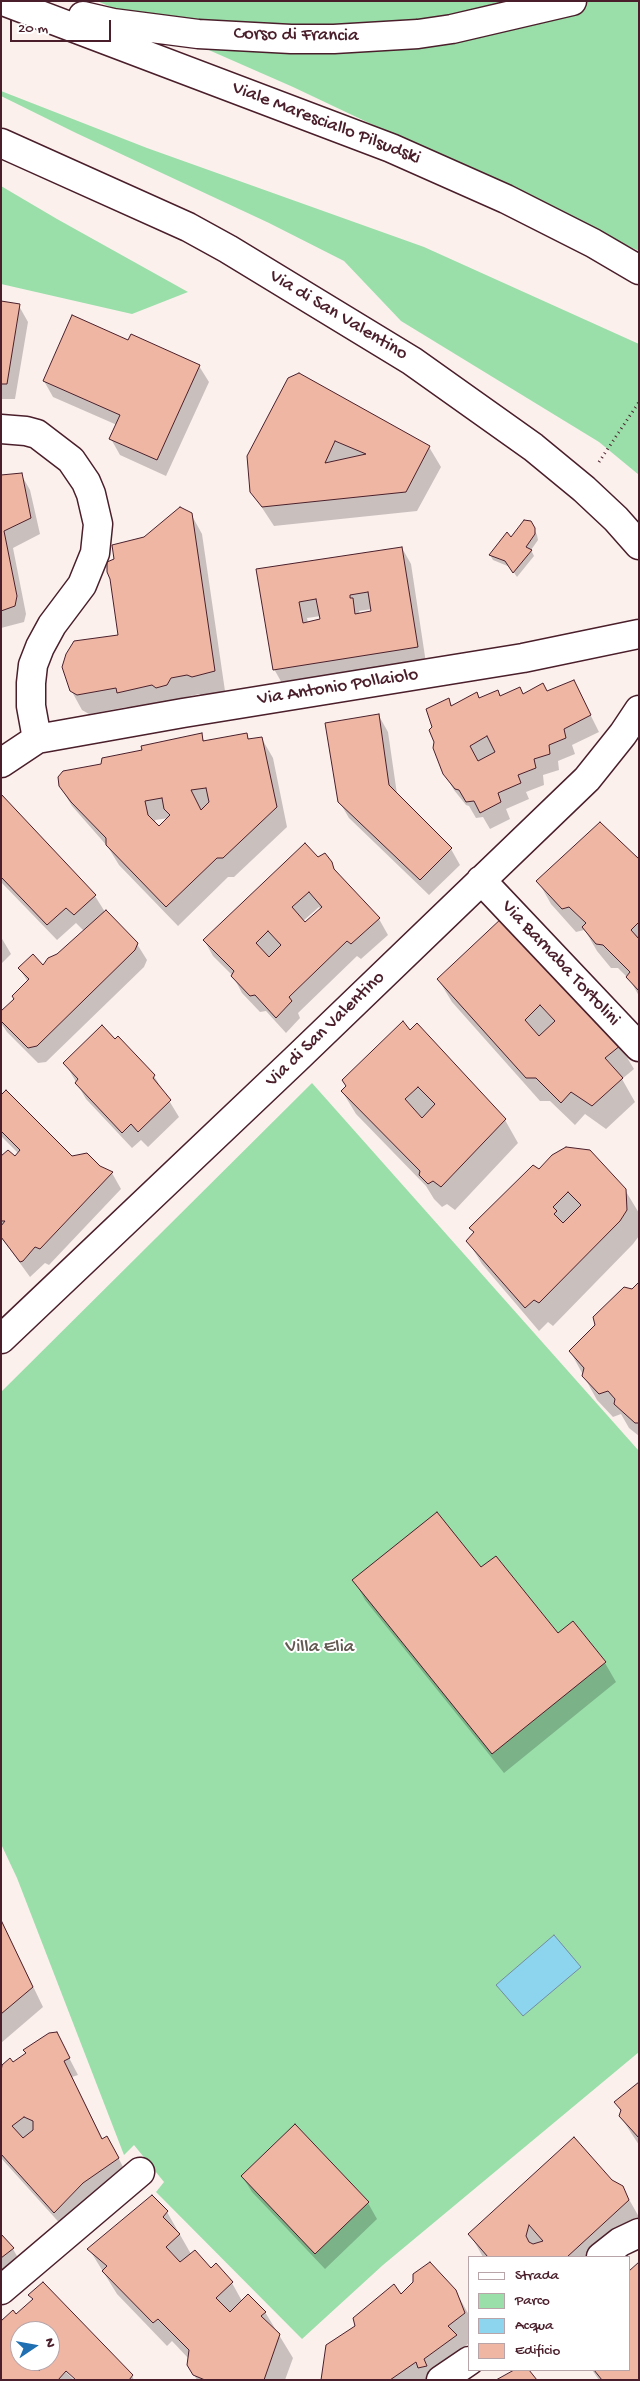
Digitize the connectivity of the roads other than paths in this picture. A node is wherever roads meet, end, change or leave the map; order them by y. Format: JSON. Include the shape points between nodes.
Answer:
{"nodes":[{"id":1,"x":3,"y":1,"type":"edge"},
{"id":2,"x":21,"y":1,"type":"edge"},
{"id":3,"x":572,"y":1,"type":"edge"},
{"id":4,"x":1,"y":143,"type":"edge"},
{"id":5,"x":639,"y":270,"type":"edge"},
{"id":6,"x":1,"y":430,"type":"edge"},
{"id":7,"x":639,"y":545,"type":"edge"},
{"id":8,"x":639,"y":634,"type":"edge"},
{"id":9,"x":639,"y":710,"type":"edge"},
{"id":10,"x":37,"y":739,"type":"junction"},
{"id":11,"x":1,"y":763,"type":"edge"},
{"id":12,"x":481,"y":880,"type":"junction"},
{"id":13,"x":639,"y":1048,"type":"edge"},
{"id":14,"x":1,"y":1339,"type":"edge"},
{"id":15,"x":140,"y":2172,"type":"dead end"},
{"id":16,"x":639,"y":2233,"type":"edge"},
{"id":17,"x":602,"y":2256,"type":"edge"},
{"id":18,"x":1,"y":2290,"type":"edge"},
{"id":19,"x":468,"y":2362,"type":"edge"},
{"id":20,"x":441,"y":2380,"type":"edge"}],
"edges":[{"from":1,"to":5,"type":"street","name":"Viale Maresciallo Pilsudski","via":[[391,148],[513,202]]},
{"from":2,"to":3,"type":"street","name":"Corso di Francia","via":[[113,23],[198,34],[291,39],[418,34]]},
{"from":4,"to":7,"type":"street","name":"Via di San Valentino","via":[[188,227],[419,365],[525,442],[584,490]]},
{"from":6,"to":10,"type":"street","via":[[37,434],[67,456],[86,482],[98,524],[95,553],[82,585],[52,625],[33,666],[31,706]]},
{"from":8,"to":10,"type":"street","name":"Via Antonio Pollaiolo","via":[[523,658],[183,712]]},
{"from":9,"to":12,"type":"street","name":"Via di San Valentino","via":[[586,779]]},
{"from":10,"to":11,"type":"street"},
{"from":12,"to":13,"type":"street","name":"Via Barnaba Tortolini"},
{"from":12,"to":14,"type":"street","name":"Via di San Valentino"},
{"from":15,"to":18,"type":"street"},
{"from":16,"to":17,"type":"street"},
{"from":19,"to":20,"type":"street"}]}
